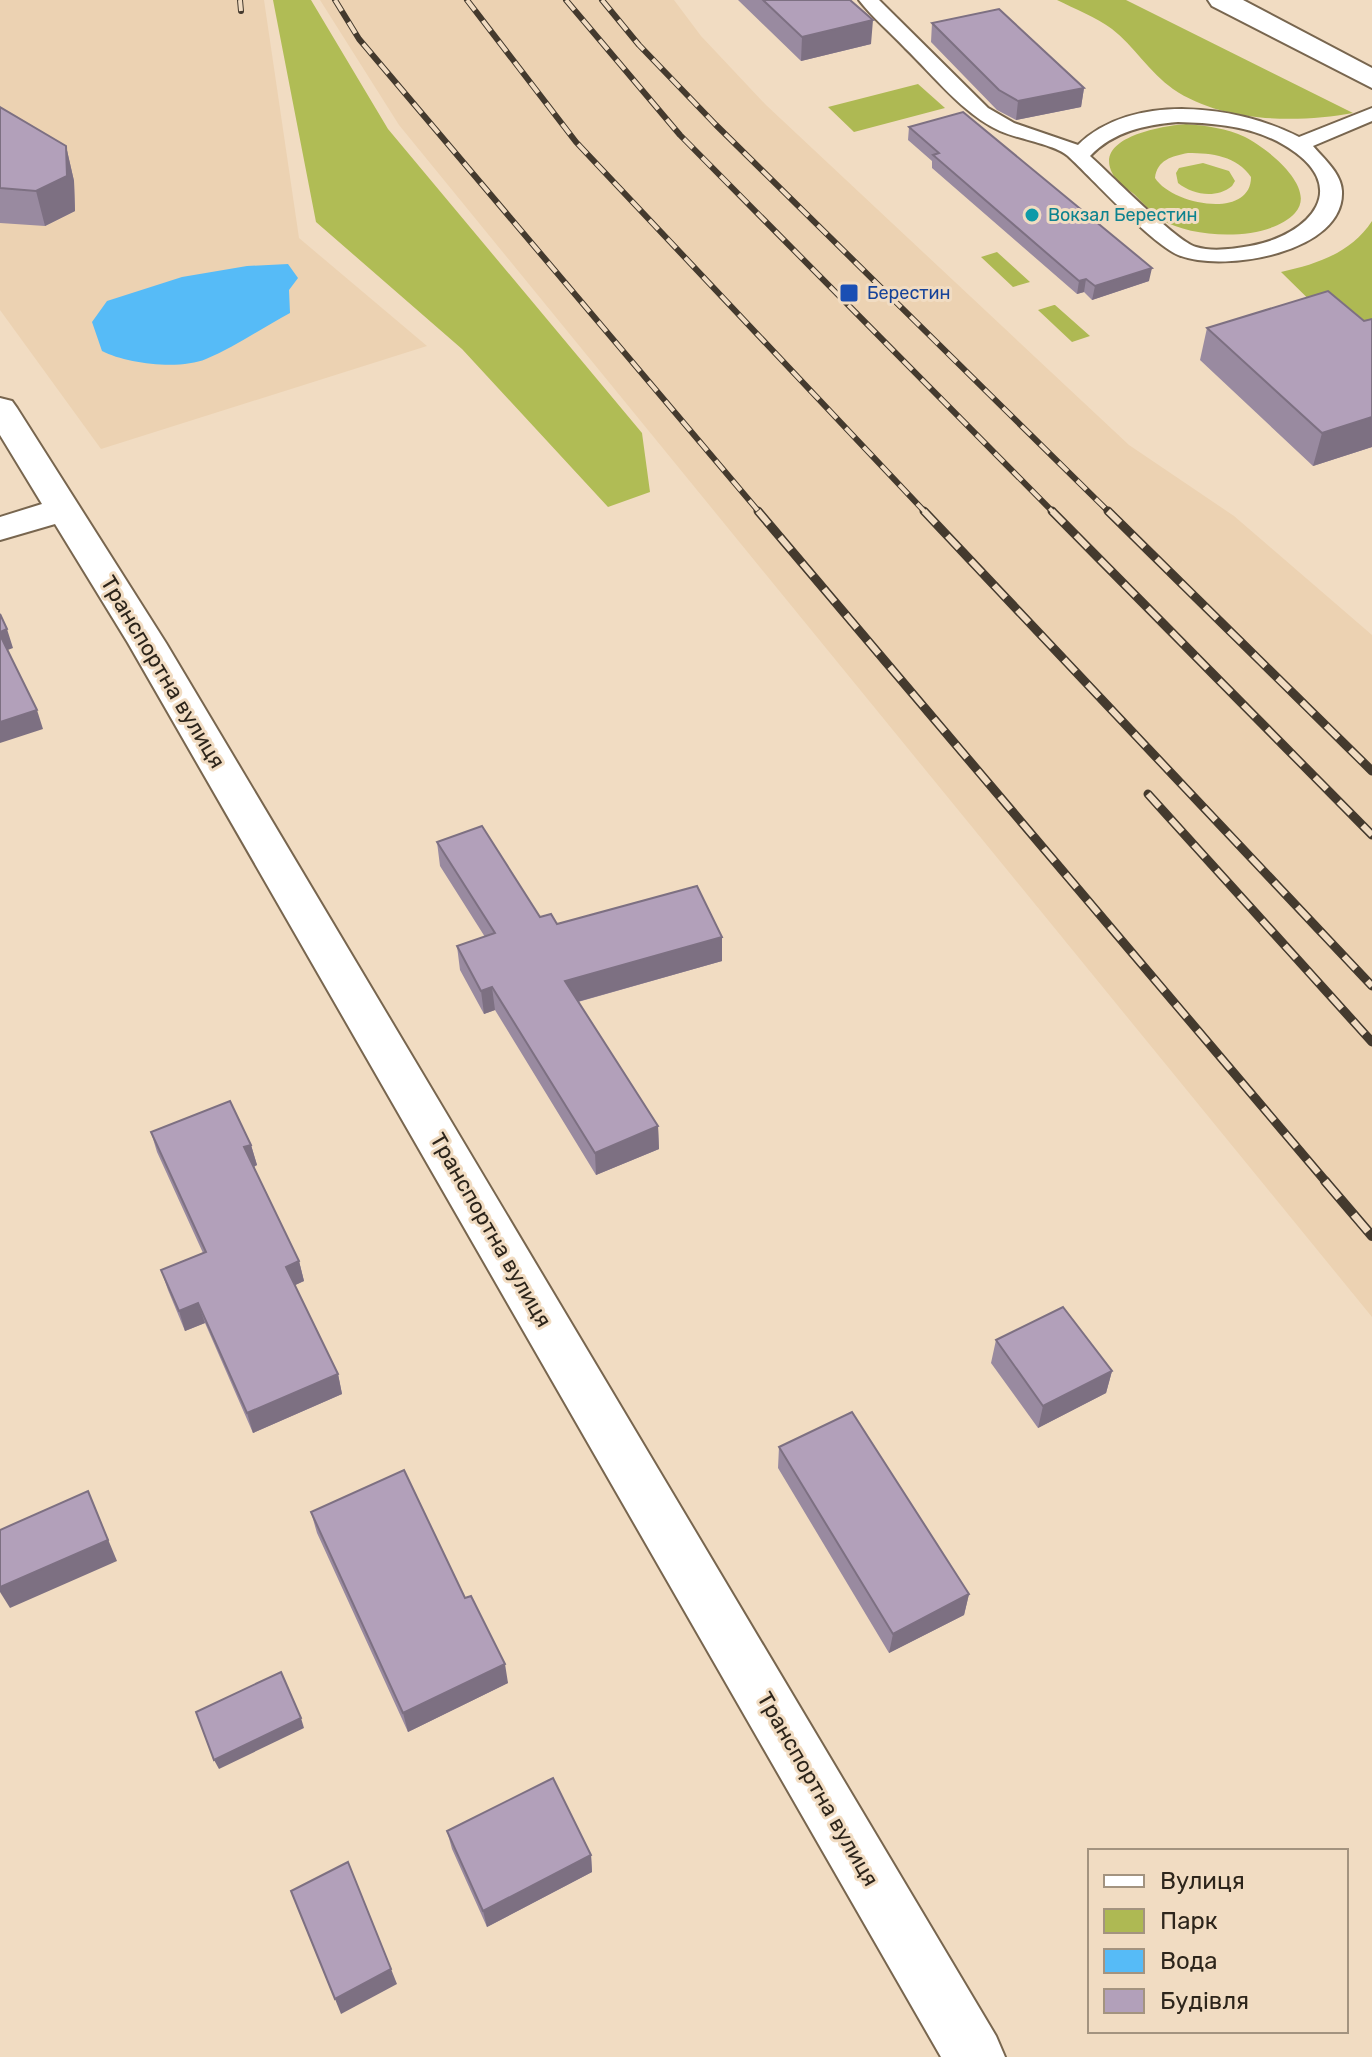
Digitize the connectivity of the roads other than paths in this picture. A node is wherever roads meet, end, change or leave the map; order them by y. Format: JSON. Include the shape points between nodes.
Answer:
{"nodes":[{"id":1,"x":868,"y":0,"type":"edge"},
{"id":2,"x":1222,"y":0,"type":"edge"},
{"id":3,"x":1372,"y":79,"type":"edge"},
{"id":4,"x":1372,"y":114,"type":"edge"},
{"id":5,"x":1298,"y":145,"type":"junction"},
{"id":6,"x":1081,"y":153,"type":"junction"},
{"id":7,"x":0,"y":408,"type":"edge"},
{"id":8,"x":65,"y":509,"type":"junction"},
{"id":9,"x":0,"y":529,"type":"edge"},
{"id":10,"x":975,"y":2057,"type":"edge"}],
"edges":[{"from":1,"to":6,"type":"lane","via":[[981,112],[1007,127]]},
{"from":2,"to":3,"type":"street"},
{"from":4,"to":5,"type":"lane"},
{"from":5,"to":6,"type":"lane","via":[[1235,121],[1178,116],[1127,123]]},
{"from":5,"to":6,"type":"lane","via":[[1332,179],[1332,210],[1307,236],[1285,246],[1230,255],[1183,250],[1085,163]]},
{"from":7,"to":8,"type":"street","name":"Транспортна вулиця"},
{"from":8,"to":9,"type":"street"},
{"from":8,"to":10,"type":"street","name":"Транспортна вулиця"}]}
